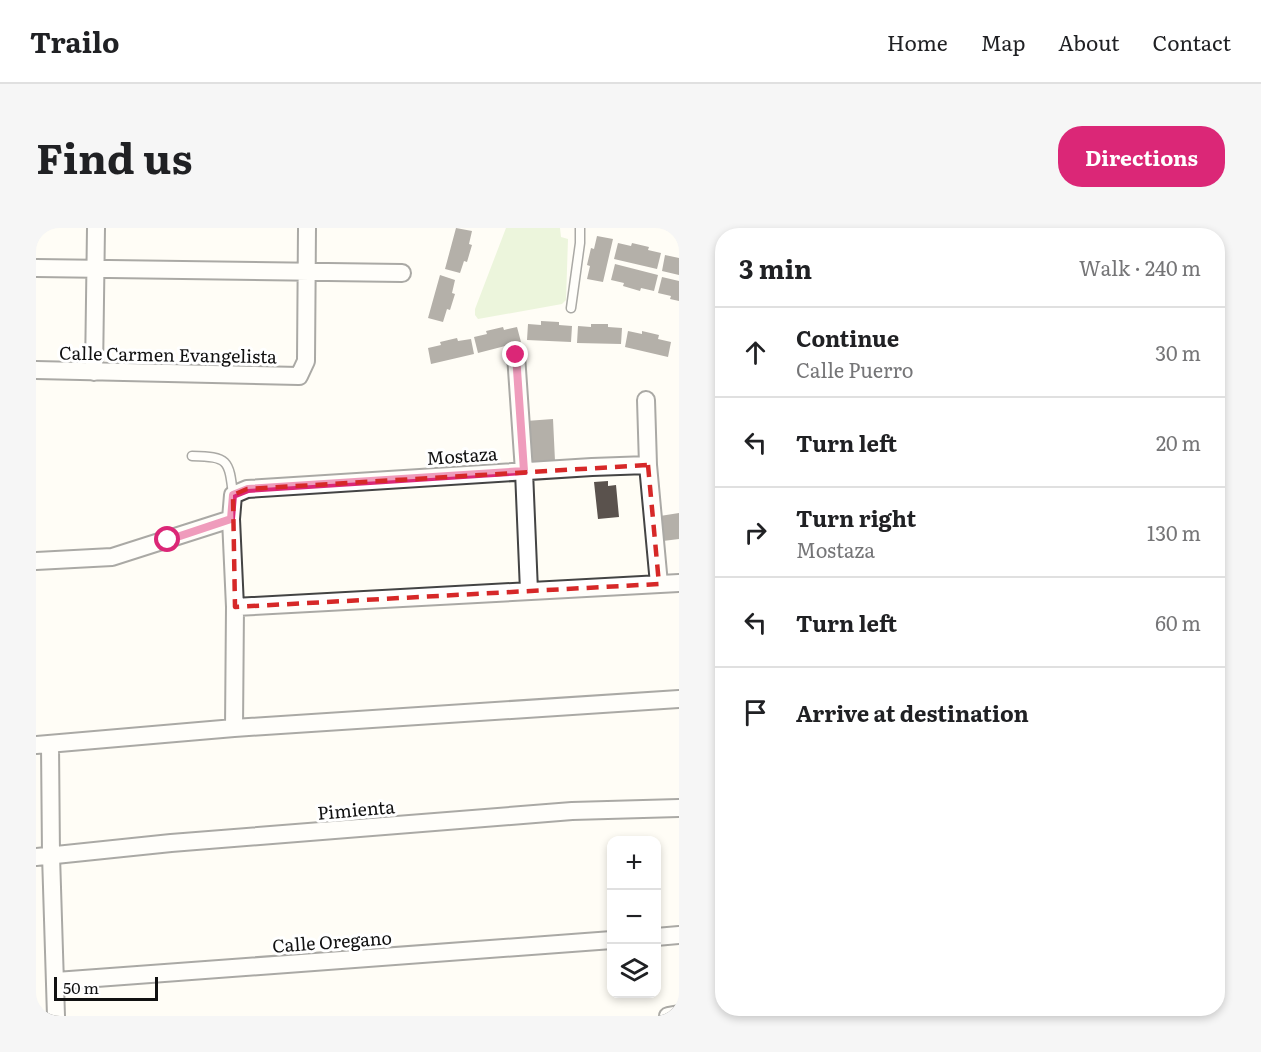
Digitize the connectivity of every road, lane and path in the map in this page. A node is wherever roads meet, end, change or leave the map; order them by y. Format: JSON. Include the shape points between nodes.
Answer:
{"nodes":[{"id":1,"x":96,"y":228,"type":"edge"},
{"id":2,"x":307,"y":228,"type":"edge"},
{"id":3,"x":580,"y":228,"type":"edge"},
{"id":4,"x":36,"y":268,"type":"edge"},
{"id":5,"x":95,"y":268,"type":"junction"},
{"id":6,"x":306,"y":271,"type":"junction"},
{"id":7,"x":402,"y":273,"type":"dead end"},
{"id":8,"x":571,"y":309,"type":"dead end"},
{"id":9,"x":516,"y":355,"type":"dead end"},
{"id":10,"x":36,"y":370,"type":"edge"},
{"id":11,"x":94,"y":372,"type":"junction"},
{"id":12,"x":646,"y":400,"type":"dead end"},
{"id":13,"x":192,"y":456,"type":"dead end"},
{"id":14,"x":648,"y":465,"type":"junction"},
{"id":15,"x":524,"y":471,"type":"junction"},
{"id":16,"x":233,"y":495,"type":"junction"},
{"id":17,"x":231,"y":519,"type":"junction"},
{"id":18,"x":36,"y":561,"type":"edge"},
{"id":19,"x":679,"y":583,"type":"edge"},
{"id":20,"x":659,"y":584,"type":"junction"},
{"id":21,"x":529,"y":591,"type":"junction"},
{"id":22,"x":235,"y":607,"type":"junction"},
{"id":23,"x":679,"y":699,"type":"edge"},
{"id":24,"x":234,"y":728,"type":"junction"},
{"id":25,"x":43,"y":745,"type":"edge"},
{"id":26,"x":679,"y":808,"type":"edge"},
{"id":27,"x":44,"y":856,"type":"edge"},
{"id":28,"x":679,"y":935,"type":"edge"},
{"id":29,"x":661,"y":937,"type":"edge"},
{"id":30,"x":607,"y":940,"type":"edge"},
{"id":31,"x":56,"y":981,"type":"junction"},
{"id":32,"x":679,"y":1014,"type":"edge"},
{"id":33,"x":56,"y":1016,"type":"edge"},
{"id":34,"x":668,"y":1016,"type":"edge"}],
"edges":[{"from":1,"to":5,"type":"street"},
{"from":2,"to":6,"type":"street"},
{"from":3,"to":8,"type":"lane"},
{"from":4,"to":5,"type":"street"},
{"from":5,"to":6,"type":"street"},
{"from":5,"to":11,"type":"street"},
{"from":6,"to":7,"type":"street"},
{"from":6,"to":11,"type":"street","name":"Calle Carmen Evangelista","via":[[306,361],[299,376]]},
{"from":9,"to":15,"type":"street"},
{"from":10,"to":11,"type":"street","name":"Calle Carmen Evangelista"},
{"from":12,"to":14,"type":"street"},
{"from":13,"to":16,"type":"lane","via":[[223,460],[231,474]]},
{"from":14,"to":15,"type":"street","name":"Mostaza"},
{"from":14,"to":20,"type":"street"},
{"from":15,"to":16,"type":"street","name":"Mostaza","via":[[248,489]]},
{"from":15,"to":21,"type":"street"},
{"from":16,"to":17,"type":"street"},
{"from":17,"to":18,"type":"street","via":[[112,557]]},
{"from":17,"to":22,"type":"street"},
{"from":19,"to":20,"type":"street"},
{"from":20,"to":21,"type":"street"},
{"from":21,"to":22,"type":"street"},
{"from":22,"to":24,"type":"street"},
{"from":23,"to":24,"type":"street"},
{"from":24,"to":25,"type":"street"},
{"from":25,"to":27,"type":"street"},
{"from":26,"to":27,"type":"street","name":"Pimienta","via":[[572,811]]},
{"from":27,"to":31,"type":"street"},
{"from":28,"to":29,"type":"street"},
{"from":30,"to":31,"type":"street","name":"Calle Oregano"},
{"from":31,"to":33,"type":"street"},
{"from":32,"to":34,"type":"street"}]}
